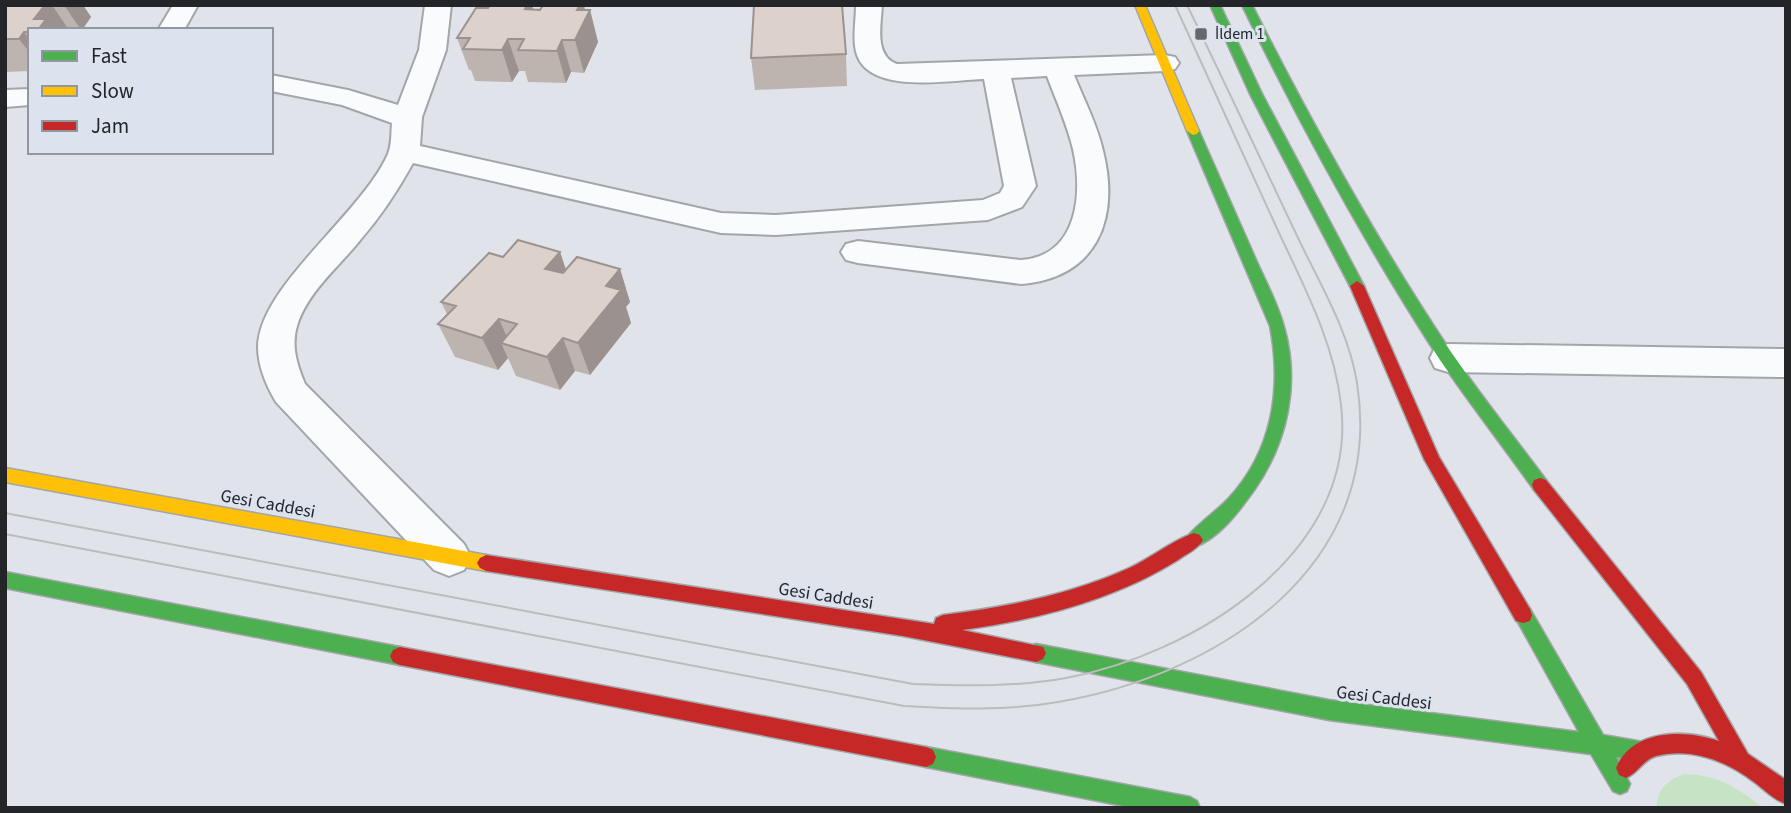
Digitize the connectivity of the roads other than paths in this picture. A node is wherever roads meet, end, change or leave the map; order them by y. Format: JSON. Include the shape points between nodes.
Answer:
{"nodes":[{"id":1,"x":186,"y":5,"type":"edge"},
{"id":2,"x":438,"y":5,"type":"edge"},
{"id":3,"x":869,"y":5,"type":"edge"},
{"id":4,"x":1140,"y":5,"type":"edge"},
{"id":5,"x":1215,"y":5,"type":"edge"},
{"id":6,"x":1247,"y":5,"type":"edge"},
{"id":7,"x":172,"y":28,"type":"edge"},
{"id":8,"x":1165,"y":63,"type":"junction"},
{"id":9,"x":1057,"y":68,"type":"junction"},
{"id":10,"x":996,"y":70,"type":"junction"},
{"id":11,"x":273,"y":83,"type":"edge"},
{"id":12,"x":28,"y":97,"type":"edge"},
{"id":13,"x":5,"y":99,"type":"edge"},
{"id":14,"x":405,"y":135,"type":"junction"},
{"id":15,"x":858,"y":252,"type":"dead end"},
{"id":16,"x":1448,"y":358,"type":"junction"},
{"id":17,"x":1786,"y":363,"type":"edge"},
{"id":18,"x":5,"y":475,"type":"edge"},
{"id":19,"x":449,"y":557,"type":"junction"},
{"id":20,"x":5,"y":580,"type":"edge"},
{"id":21,"x":903,"y":627,"type":"junction"},
{"id":22,"x":1597,"y":744,"type":"junction"},
{"id":23,"x":1642,"y":750,"type":"junction"},
{"id":24,"x":1743,"y":762,"type":"junction"},
{"id":25,"x":1786,"y":775,"type":"edge"},
{"id":26,"x":1786,"y":794,"type":"edge"},
{"id":27,"x":1190,"y":808,"type":"edge"}],
"edges":[{"from":1,"to":7,"type":"street"},
{"from":2,"to":14,"type":"street","via":[[429,65]]},
{"from":3,"to":10,"type":"street","via":[[869,56],[879,68],[908,74]]},
{"from":4,"to":8,"type":"street"},
{"from":5,"to":22,"type":"street","via":[[1356,285],[1432,459]]},
{"from":6,"to":16,"type":"street","via":[[1393,272]]},
{"from":8,"to":9,"type":"street"},
{"from":8,"to":21,"type":"street","via":[[1276,327],[1284,381],[1282,408],[1264,463],[1248,488],[1203,536],[1143,573],[1060,603],[1009,615]]},
{"from":9,"to":10,"type":"street"},
{"from":9,"to":15,"type":"street","via":[[1088,148],[1092,181],[1089,217],[1066,258],[1021,272]]},
{"from":10,"to":14,"type":"street","via":[[1020,186],[1011,200],[988,210],[776,225],[721,223]]},
{"from":11,"to":14,"type":"street","via":[[348,98]]},
{"from":12,"to":13,"type":"street"},
{"from":14,"to":19,"type":"street","via":[[365,212],[286,309],[279,329],[278,364],[289,392]]},
{"from":16,"to":17,"type":"street"},
{"from":16,"to":24,"type":"street","via":[[1544,491],[1694,678]]},
{"from":18,"to":19,"type":"street","name":"Gesi Caddesi"},
{"from":19,"to":21,"type":"street","name":"Gesi Caddesi"},
{"from":20,"to":27,"type":"street"},
{"from":21,"to":22,"type":"street","name":"Gesi Caddesi","via":[[1329,710]]},
{"from":22,"to":23,"type":"street","name":"Gesi Caddesi"},
{"from":22,"to":23,"type":"street","via":[[1620,790],[1627,764]]},
{"from":23,"to":24,"type":"street","name":"Gesi Caddesi","via":[[1662,743],[1688,743]]},
{"from":24,"to":25,"type":"street"},
{"from":24,"to":26,"type":"street"}]}
